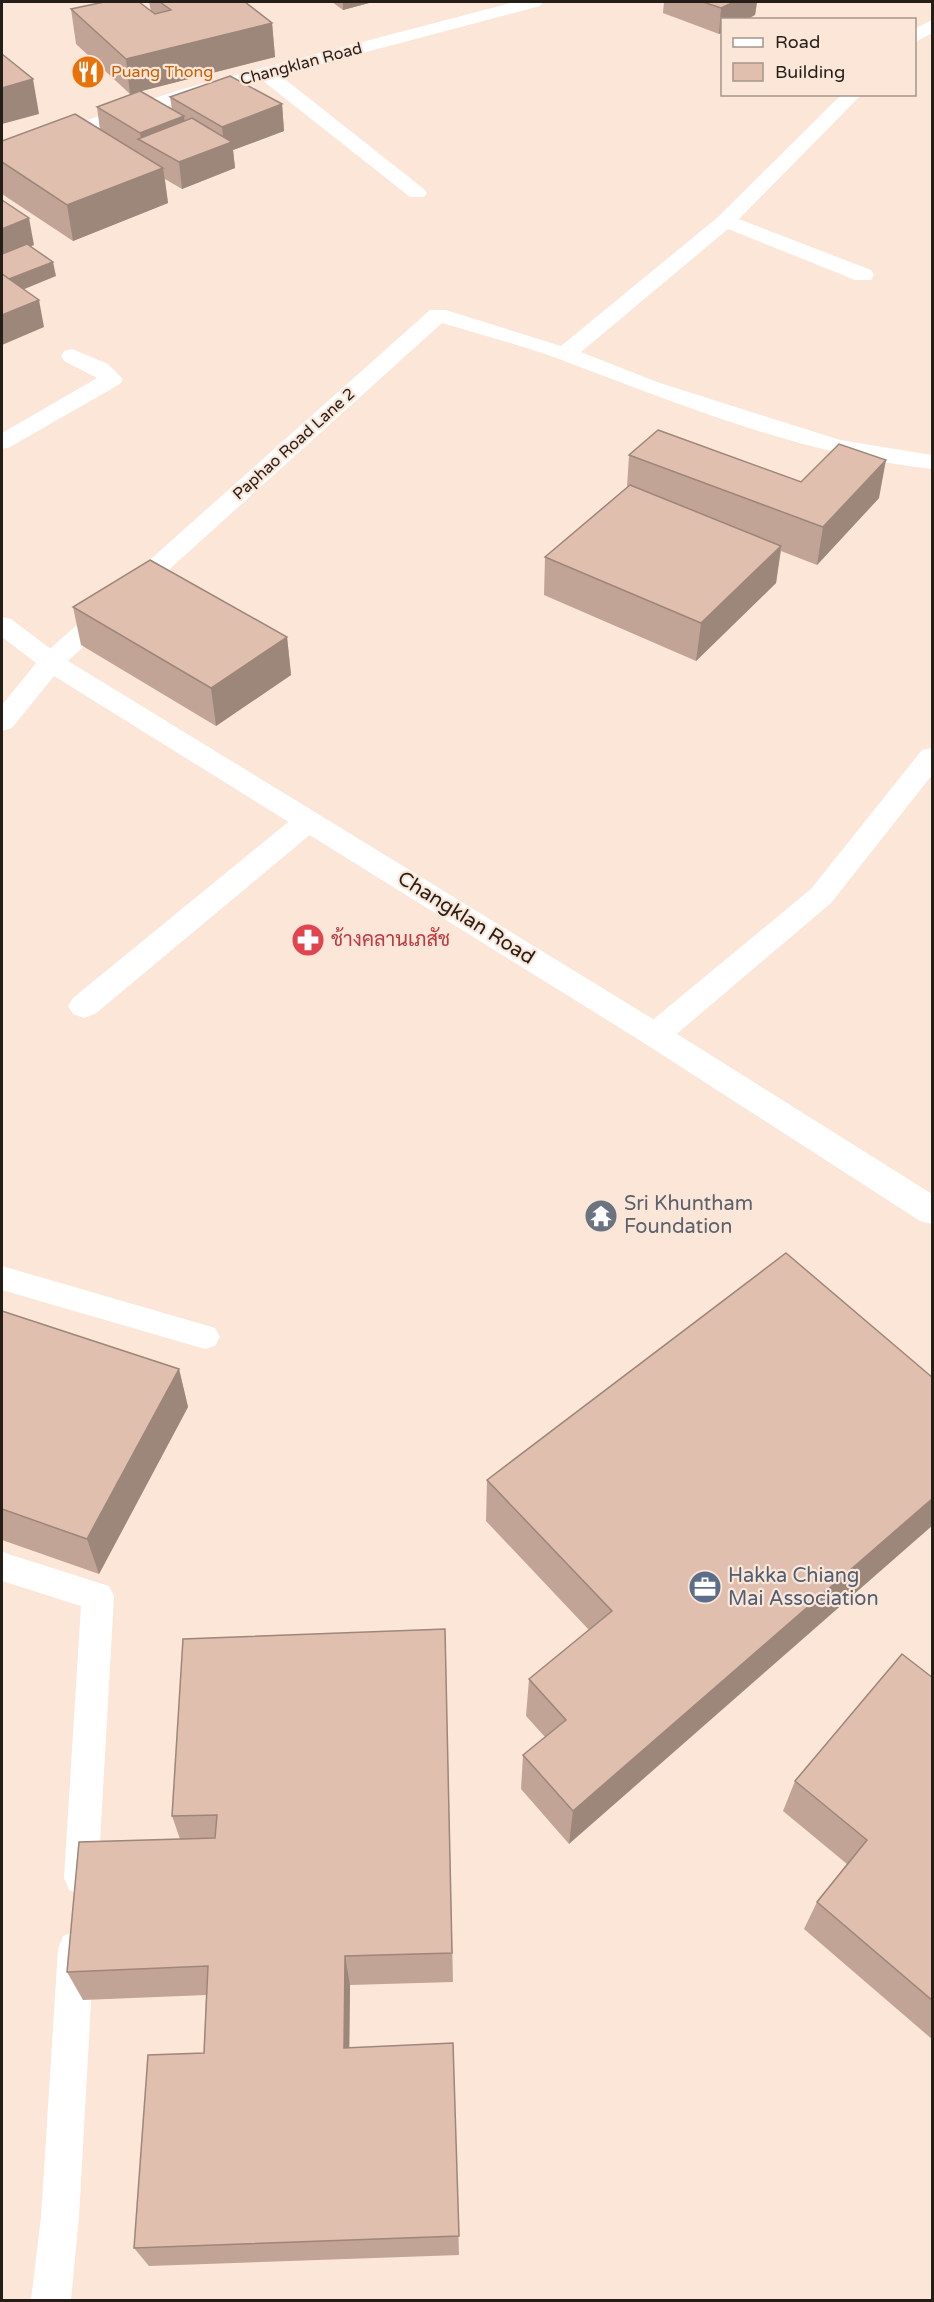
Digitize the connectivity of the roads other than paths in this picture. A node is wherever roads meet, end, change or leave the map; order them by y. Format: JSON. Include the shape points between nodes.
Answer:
{"nodes":[{"id":1,"x":534,"y":2,"type":"edge"},
{"id":2,"x":933,"y":26,"type":"edge"},
{"id":3,"x":918,"y":47,"type":"edge"},
{"id":4,"x":265,"y":73,"type":"junction"},
{"id":5,"x":851,"y":96,"type":"edge"},
{"id":6,"x":2,"y":154,"type":"edge"},
{"id":7,"x":417,"y":193,"type":"dead end"},
{"id":8,"x":725,"y":221,"type":"junction"},
{"id":9,"x":863,"y":275,"type":"dead end"},
{"id":10,"x":565,"y":354,"type":"junction"},
{"id":11,"x":72,"y":356,"type":"dead end"},
{"id":12,"x":2,"y":442,"type":"edge"},
{"id":13,"x":933,"y":462,"type":"edge"},
{"id":14,"x":2,"y":625,"type":"edge"},
{"id":15,"x":51,"y":662,"type":"junction"},
{"id":16,"x":2,"y":722,"type":"edge"},
{"id":17,"x":933,"y":757,"type":"edge"},
{"id":18,"x":308,"y":821,"type":"junction"},
{"id":19,"x":84,"y":1006,"type":"dead end"},
{"id":20,"x":656,"y":1035,"type":"junction"},
{"id":21,"x":933,"y":1211,"type":"edge"},
{"id":22,"x":2,"y":1278,"type":"edge"},
{"id":23,"x":205,"y":1336,"type":"dead end"},
{"id":24,"x":2,"y":1567,"type":"edge"},
{"id":25,"x":51,"y":2301,"type":"edge"}],
"edges":[{"from":1,"to":4,"type":"street","name":"Changklan Road"},
{"from":2,"to":3,"type":"street"},
{"from":4,"to":6,"type":"street","name":"Changklan Road","via":[[186,94]]},
{"from":4,"to":7,"type":"street"},
{"from":5,"to":8,"type":"street"},
{"from":8,"to":9,"type":"street"},
{"from":8,"to":10,"type":"street"},
{"from":10,"to":13,"type":"street","via":[[649,387],[836,447]]},
{"from":10,"to":15,"type":"street","name":"Paphao Road Lane 2","via":[[438,315]]},
{"from":11,"to":12,"type":"street","via":[[112,379]]},
{"from":14,"to":15,"type":"street","name":"Changklan Road"},
{"from":15,"to":16,"type":"street"},
{"from":15,"to":18,"type":"street","name":"Changklan Road"},
{"from":17,"to":20,"type":"street","via":[[821,896]]},
{"from":18,"to":19,"type":"street"},
{"from":18,"to":20,"type":"street","name":"Changklan Road"},
{"from":20,"to":21,"type":"street","name":"Changklan Road"},
{"from":22,"to":23,"type":"lane"},
{"from":24,"to":25,"type":"lane","via":[[98,1596],[60,2217]]}]}
